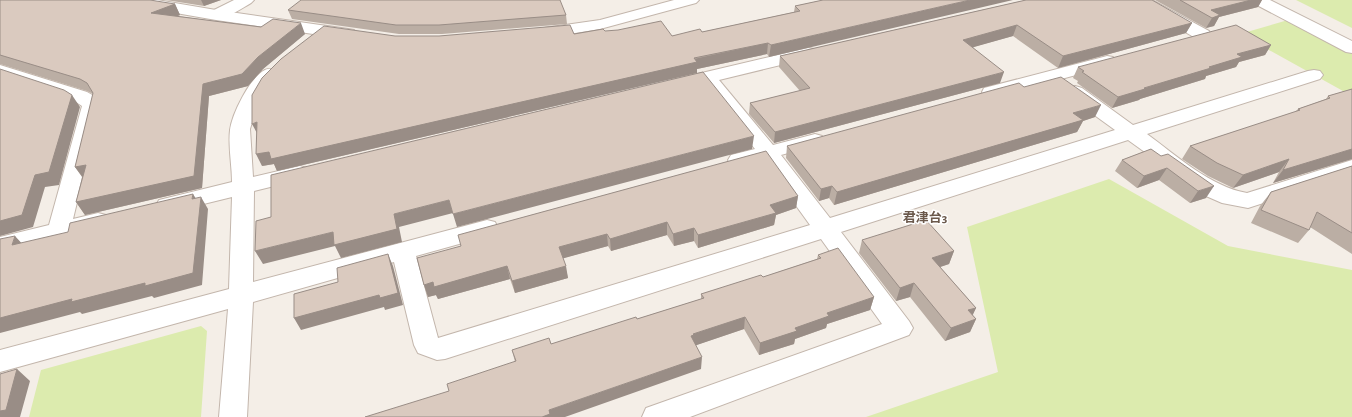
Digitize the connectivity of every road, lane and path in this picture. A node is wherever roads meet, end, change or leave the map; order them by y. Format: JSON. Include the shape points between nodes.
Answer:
{"nodes":[{"id":1,"x":130,"y":0,"type":"edge"},
{"id":2,"x":246,"y":0,"type":"edge"},
{"id":3,"x":691,"y":0,"type":"edge"},
{"id":4,"x":1141,"y":0,"type":"edge"},
{"id":5,"x":1258,"y":0,"type":"edge"},
{"id":6,"x":216,"y":15,"type":"junction"},
{"id":7,"x":323,"y":31,"type":"junction"},
{"id":8,"x":528,"y":34,"type":"edge"},
{"id":9,"x":361,"y":36,"type":"edge"},
{"id":10,"x":1180,"y":41,"type":"edge"},
{"id":11,"x":305,"y":46,"type":"edge"},
{"id":12,"x":1352,"y":48,"type":"edge"},
{"id":13,"x":823,"y":50,"type":"edge"},
{"id":14,"x":1120,"y":58,"type":"edge"},
{"id":15,"x":287,"y":61,"type":"edge"},
{"id":16,"x":0,"y":70,"type":"edge"},
{"id":17,"x":1314,"y":75,"type":"dead end"},
{"id":18,"x":1053,"y":76,"type":"junction"},
{"id":19,"x":707,"y":77,"type":"junction"},
{"id":20,"x":660,"y":88,"type":"edge"},
{"id":21,"x":976,"y":96,"type":"edge"},
{"id":22,"x":1131,"y":132,"type":"junction"},
{"id":23,"x":830,"y":136,"type":"edge"},
{"id":24,"x":768,"y":152,"type":"junction"},
{"id":25,"x":715,"y":167,"type":"edge"},
{"id":26,"x":320,"y":168,"type":"edge"},
{"id":27,"x":1351,"y":168,"type":"edge"},
{"id":28,"x":243,"y":187,"type":"junction"},
{"id":29,"x":151,"y":208,"type":"edge"},
{"id":30,"x":121,"y":216,"type":"edge"},
{"id":31,"x":509,"y":222,"type":"edge"},
{"id":32,"x":825,"y":228,"type":"junction"},
{"id":33,"x":60,"y":230,"type":"junction"},
{"id":34,"x":0,"y":244,"type":"edge"},
{"id":35,"x":402,"y":251,"type":"junction"},
{"id":36,"x":240,"y":295,"type":"junction"},
{"id":37,"x":0,"y":361,"type":"edge"},
{"id":38,"x":695,"y":411,"type":"edge"},
{"id":39,"x":233,"y":417,"type":"edge"},
{"id":40,"x":656,"y":417,"type":"edge"}],
"edges":[{"from":1,"to":6,"type":"street"},
{"from":2,"to":6,"type":"street"},
{"from":3,"to":8,"type":"street","via":[[614,22],[566,31]]},
{"from":4,"to":10,"type":"street","via":[[1209,34]]},
{"from":5,"to":12,"type":"street"},
{"from":6,"to":7,"type":"street"},
{"from":7,"to":9,"type":"street"},
{"from":7,"to":11,"type":"street"},
{"from":13,"to":19,"type":"street"},
{"from":14,"to":18,"type":"street"},
{"from":15,"to":28,"type":"street","via":[[262,81],[249,102],[240,129]]},
{"from":16,"to":33,"type":"street","via":[[80,96],[91,106]]},
{"from":17,"to":22,"type":"street"},
{"from":18,"to":21,"type":"street"},
{"from":18,"to":22,"type":"street"},
{"from":19,"to":20,"type":"street"},
{"from":19,"to":24,"type":"street"},
{"from":22,"to":27,"type":"street","via":[[1198,181],[1230,198],[1248,200]]},
{"from":22,"to":32,"type":"street"},
{"from":23,"to":24,"type":"street"},
{"from":24,"to":25,"type":"street"},
{"from":24,"to":32,"type":"street"},
{"from":26,"to":28,"type":"street"},
{"from":28,"to":29,"type":"street"},
{"from":28,"to":36,"type":"street"},
{"from":30,"to":33,"type":"street"},
{"from":31,"to":35,"type":"street"},
{"from":32,"to":35,"type":"street","via":[[441,348],[427,345]]},
{"from":32,"to":38,"type":"street","via":[[900,328]]},
{"from":33,"to":34,"type":"street"},
{"from":35,"to":36,"type":"street"},
{"from":36,"to":37,"type":"street"},
{"from":36,"to":39,"type":"street"},
{"from":38,"to":40,"type":"street"}]}
